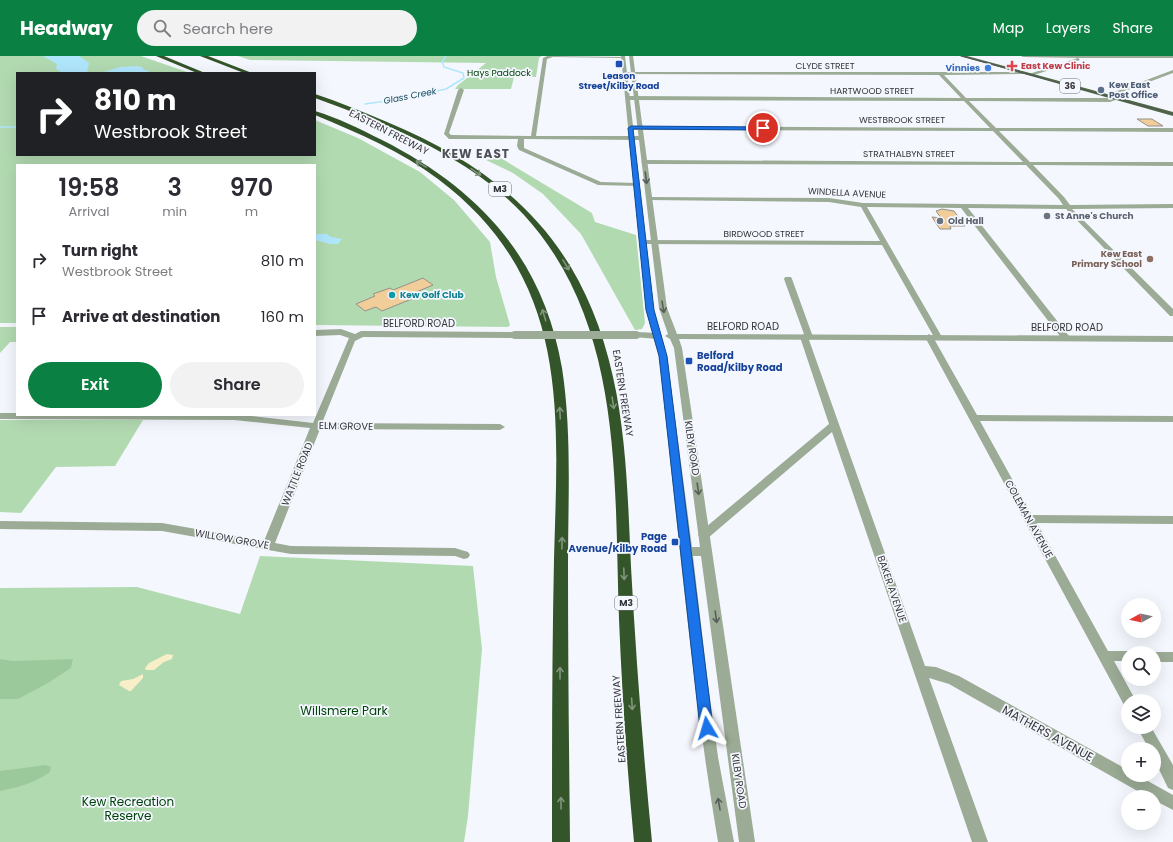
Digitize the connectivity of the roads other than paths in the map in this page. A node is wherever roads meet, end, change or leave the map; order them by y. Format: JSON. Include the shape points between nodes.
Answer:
{"nodes":[{"id":1,"x":203,"y":56,"type":"edge"},
{"id":2,"x":212,"y":56,"type":"edge"},
{"id":3,"x":626,"y":56,"type":"edge"},
{"id":4,"x":967,"y":56,"type":"edge"},
{"id":5,"x":1023,"y":56,"type":"edge"},
{"id":6,"x":1078,"y":56,"type":"edge"},
{"id":7,"x":1170,"y":56,"type":"edge"},
{"id":8,"x":160,"y":57,"type":"edge"},
{"id":9,"x":1162,"y":57,"type":"edge"},
{"id":10,"x":1173,"y":57,"type":"edge"},
{"id":11,"x":1173,"y":71,"type":"edge"},
{"id":12,"x":199,"y":72,"type":"edge"},
{"id":13,"x":247,"y":72,"type":"edge"},
{"id":14,"x":248,"y":72,"type":"edge"},
{"id":15,"x":629,"y":73,"type":"junction"},
{"id":16,"x":1024,"y":73,"type":"junction"},
{"id":17,"x":940,"y":74,"type":"junction"},
{"id":18,"x":1031,"y":75,"type":"junction"},
{"id":19,"x":461,"y":90,"type":"dead end"},
{"id":20,"x":316,"y":96,"type":"edge"},
{"id":21,"x":1107,"y":96,"type":"junction"},
{"id":22,"x":632,"y":98,"type":"junction"},
{"id":23,"x":1116,"y":98,"type":"junction"},
{"id":24,"x":965,"y":100,"type":"junction"},
{"id":25,"x":316,"y":113,"type":"edge"},
{"id":26,"x":1173,"y":114,"type":"edge"},
{"id":27,"x":994,"y":129,"type":"junction"},
{"id":28,"x":1173,"y":130,"type":"edge"},
{"id":29,"x":636,"y":133,"type":"junction"},
{"id":30,"x":521,"y":137,"type":"junction"},
{"id":31,"x":533,"y":138,"type":"junction"},
{"id":32,"x":644,"y":162,"type":"junction"},
{"id":33,"x":1028,"y":164,"type":"junction"},
{"id":34,"x":1173,"y":164,"type":"edge"},
{"id":35,"x":637,"y":185,"type":"junction"},
{"id":36,"x":649,"y":199,"type":"junction"},
{"id":37,"x":862,"y":205,"type":"junction"},
{"id":38,"x":962,"y":205,"type":"junction"},
{"id":39,"x":1068,"y":206,"type":"junction"},
{"id":40,"x":1172,"y":207,"type":"edge"},
{"id":41,"x":643,"y":242,"type":"junction"},
{"id":42,"x":655,"y":242,"type":"junction"},
{"id":43,"x":885,"y":243,"type":"junction"},
{"id":44,"x":788,"y":279,"type":"dead end"},
{"id":45,"x":1173,"y":314,"type":"edge"},
{"id":46,"x":316,"y":333,"type":"edge"},
{"id":47,"x":658,"y":336,"type":"junction"},
{"id":48,"x":674,"y":336,"type":"junction"},
{"id":49,"x":355,"y":337,"type":"junction"},
{"id":50,"x":806,"y":337,"type":"junction"},
{"id":51,"x":933,"y":337,"type":"junction"},
{"id":52,"x":1066,"y":338,"type":"junction"},
{"id":53,"x":1173,"y":339,"type":"edge"},
{"id":54,"x":0,"y":416,"type":"edge"},
{"id":55,"x":973,"y":418,"type":"junction"},
{"id":56,"x":1173,"y":419,"type":"edge"},
{"id":57,"x":834,"y":424,"type":"junction"},
{"id":58,"x":316,"y":426,"type":"junction"},
{"id":59,"x":500,"y":427,"type":"dead end"},
{"id":60,"x":673,"y":429,"type":"junction"},
{"id":61,"x":689,"y":429,"type":"junction"},
{"id":62,"x":1030,"y":519,"type":"junction"},
{"id":63,"x":1173,"y":520,"type":"edge"},
{"id":64,"x":0,"y":525,"type":"edge"},
{"id":65,"x":704,"y":535,"type":"junction"},
{"id":66,"x":268,"y":546,"type":"junction"},
{"id":67,"x":686,"y":552,"type":"junction"},
{"id":68,"x":706,"y":552,"type":"junction"},
{"id":69,"x":464,"y":555,"type":"dead end"},
{"id":70,"x":1104,"y":656,"type":"junction"},
{"id":71,"x":1121,"y":656,"type":"edge"},
{"id":72,"x":1161,"y":657,"type":"edge"},
{"id":73,"x":1173,"y":657,"type":"edge"},
{"id":74,"x":921,"y":671,"type":"junction"},
{"id":75,"x":1125,"y":694,"type":"edge"},
{"id":76,"x":1148,"y":734,"type":"edge"},
{"id":77,"x":1173,"y":783,"type":"edge"},
{"id":78,"x":1173,"y":803,"type":"edge"},
{"id":79,"x":561,"y":842,"type":"edge"},
{"id":80,"x":643,"y":842,"type":"edge"},
{"id":81,"x":726,"y":842,"type":"edge"},
{"id":82,"x":747,"y":842,"type":"edge"},
{"id":83,"x":980,"y":842,"type":"edge"}],
"edges":[{"from":1,"to":13,"type":"highway"},
{"from":2,"to":14,"type":"highway"},
{"from":3,"to":15,"type":"street","name":"KILBY ROAD"},
{"from":3,"to":31,"type":"street","via":[[545,57]]},
{"from":4,"to":16,"type":"main road","number":"36"},
{"from":5,"to":6,"type":"street"},
{"from":6,"to":9,"type":"street"},
{"from":6,"to":18,"type":"street","via":[[1080,58]]},
{"from":7,"to":9,"type":"street"},
{"from":8,"to":12,"type":"highway"},
{"from":9,"to":10,"type":"street"},
{"from":11,"to":21,"type":"street"},
{"from":15,"to":17,"type":"street","name":"CLYDE STREET"},
{"from":15,"to":22,"type":"street","name":"KILBY ROAD"},
{"from":16,"to":17,"type":"street","name":"CLYDE STREET"},
{"from":16,"to":18,"type":"main road","number":"36"},
{"from":17,"to":24,"type":"street"},
{"from":18,"to":21,"type":"main road","number":"36"},
{"from":19,"to":30,"type":"street","name":"WESTBROOK STREET","via":[[447,136]]},
{"from":20,"to":80,"type":"highway","name":"EASTERN FREEWAY","number":"M3","one_way":true,"via":[[423,140],[486,178],[517,204],[539,228],[560,254],[581,291],[601,347],[614,414]]},
{"from":21,"to":23,"type":"main road","number":"36"},
{"from":22,"to":24,"type":"street","name":"HARTWOOD STREET"},
{"from":22,"to":29,"type":"street","name":"KILBY ROAD"},
{"from":23,"to":24,"type":"street","name":"HARTWOOD STREET"},
{"from":23,"to":26,"type":"main road","number":"36"},
{"from":24,"to":27,"type":"street"},
{"from":79,"to":25,"type":"highway","name":"EASTERN FREEWAY","one_way":true,"via":[[562,437],[556,367],[544,313],[513,249],[490,220],[461,192],[394,148]]},
{"from":27,"to":28,"type":"street","name":"WESTBROOK STREET"},
{"from":27,"to":29,"type":"street","name":"WESTBROOK STREET"},
{"from":27,"to":33,"type":"street"},
{"from":29,"to":31,"type":"street","name":"WESTBROOK STREET"},
{"from":29,"to":32,"type":"street","name":"KILBY ROAD"},
{"from":29,"to":35,"type":"street","name":"KILBY ROAD"},
{"from":30,"to":31,"type":"street","name":"WESTBROOK STREET"},
{"from":30,"to":35,"type":"street","via":[[521,149],[600,184]]},
{"from":32,"to":33,"type":"street","name":"STRATHALBYN STREET"},
{"from":32,"to":36,"type":"street","name":"KILBY ROAD","one_way":true},
{"from":33,"to":34,"type":"street","name":"STRATHALBYN STREET"},
{"from":33,"to":39,"type":"street"},
{"from":35,"to":41,"type":"street","name":"KILBY ROAD"},
{"from":36,"to":37,"type":"street","name":"WINDELLA AVENUE","via":[[829,200]]},
{"from":36,"to":42,"type":"street","name":"KILBY ROAD"},
{"from":37,"to":38,"type":"street","name":"WINDELLA AVENUE"},
{"from":37,"to":43,"type":"street","name":"COLEMAN AVENUE"},
{"from":38,"to":39,"type":"street","name":"WINDELLA AVENUE"},
{"from":38,"to":52,"type":"street"},
{"from":39,"to":40,"type":"street","name":"WINDELLA AVENUE"},
{"from":39,"to":45,"type":"street"},
{"from":41,"to":42,"type":"street","name":"BIRDWOOD STREET"},
{"from":41,"to":47,"type":"street","name":"KILBY ROAD","via":[[650,310]]},
{"from":42,"to":43,"type":"street","name":"BIRDWOOD STREET"},
{"from":42,"to":48,"type":"street","name":"KILBY ROAD","one_way":true,"via":[[663,308]]},
{"from":43,"to":51,"type":"street","name":"COLEMAN AVENUE"},
{"from":44,"to":50,"type":"street","name":"BAKER AVENUE"},
{"from":46,"to":49,"type":"street","name":"BELFORD ROAD","via":[[341,332]]},
{"from":47,"to":48,"type":"street","name":"BELFORD ROAD"},
{"from":47,"to":49,"type":"street","name":"BELFORD ROAD","bridge":true,"via":[[367,334]]},
{"from":47,"to":60,"type":"street","name":"KILBY ROAD"},
{"from":48,"to":50,"type":"street","name":"BELFORD ROAD"},
{"from":48,"to":61,"type":"street","name":"KILBY ROAD","via":[[678,348]]},
{"from":49,"to":58,"type":"street","name":"WATTLE ROAD","via":[[348,343]]},
{"from":50,"to":51,"type":"street","name":"BELFORD ROAD"},
{"from":50,"to":57,"type":"street","name":"BAKER AVENUE"},
{"from":51,"to":52,"type":"street","name":"BELFORD ROAD"},
{"from":51,"to":55,"type":"street","name":"COLEMAN AVENUE"},
{"from":52,"to":53,"type":"street","name":"BELFORD ROAD"},
{"from":54,"to":58,"type":"street","name":"ELM GROVE","via":[[234,418]]},
{"from":55,"to":56,"type":"street"},
{"from":55,"to":62,"type":"street","name":"COLEMAN AVENUE"},
{"from":57,"to":65,"type":"street"},
{"from":57,"to":74,"type":"street","name":"BAKER AVENUE"},
{"from":58,"to":59,"type":"street","name":"ELM GROVE"},
{"from":58,"to":66,"type":"street","name":"WATTLE ROAD"},
{"from":60,"to":61,"type":"street"},
{"from":60,"to":67,"type":"street","name":"KILBY ROAD"},
{"from":61,"to":65,"type":"street","name":"KILBY ROAD","one_way":true},
{"from":62,"to":63,"type":"street"},
{"from":62,"to":70,"type":"street","name":"COLEMAN AVENUE"},
{"from":64,"to":66,"type":"street","name":"WILLOW GROVE","via":[[162,527]]},
{"from":65,"to":68,"type":"street","name":"KILBY ROAD"},
{"from":66,"to":69,"type":"street","name":"WILLOW GROVE","via":[[291,550],[456,552]]},
{"from":67,"to":68,"type":"street"},
{"from":81,"to":67,"type":"street","name":"KILBY ROAD","one_way":true,"via":[[710,749]]},
{"from":68,"to":82,"type":"street","name":"KILBY ROAD","one_way":true},
{"from":70,"to":71,"type":"street"},
{"from":70,"to":75,"type":"street","name":"COLEMAN AVENUE"},
{"from":72,"to":73,"type":"street"},
{"from":74,"to":78,"type":"street","name":"MATHERS AVENUE","via":[[936,673],[954,680]]},
{"from":74,"to":83,"type":"street","name":"BAKER AVENUE"},
{"from":76,"to":77,"type":"street"}]}
